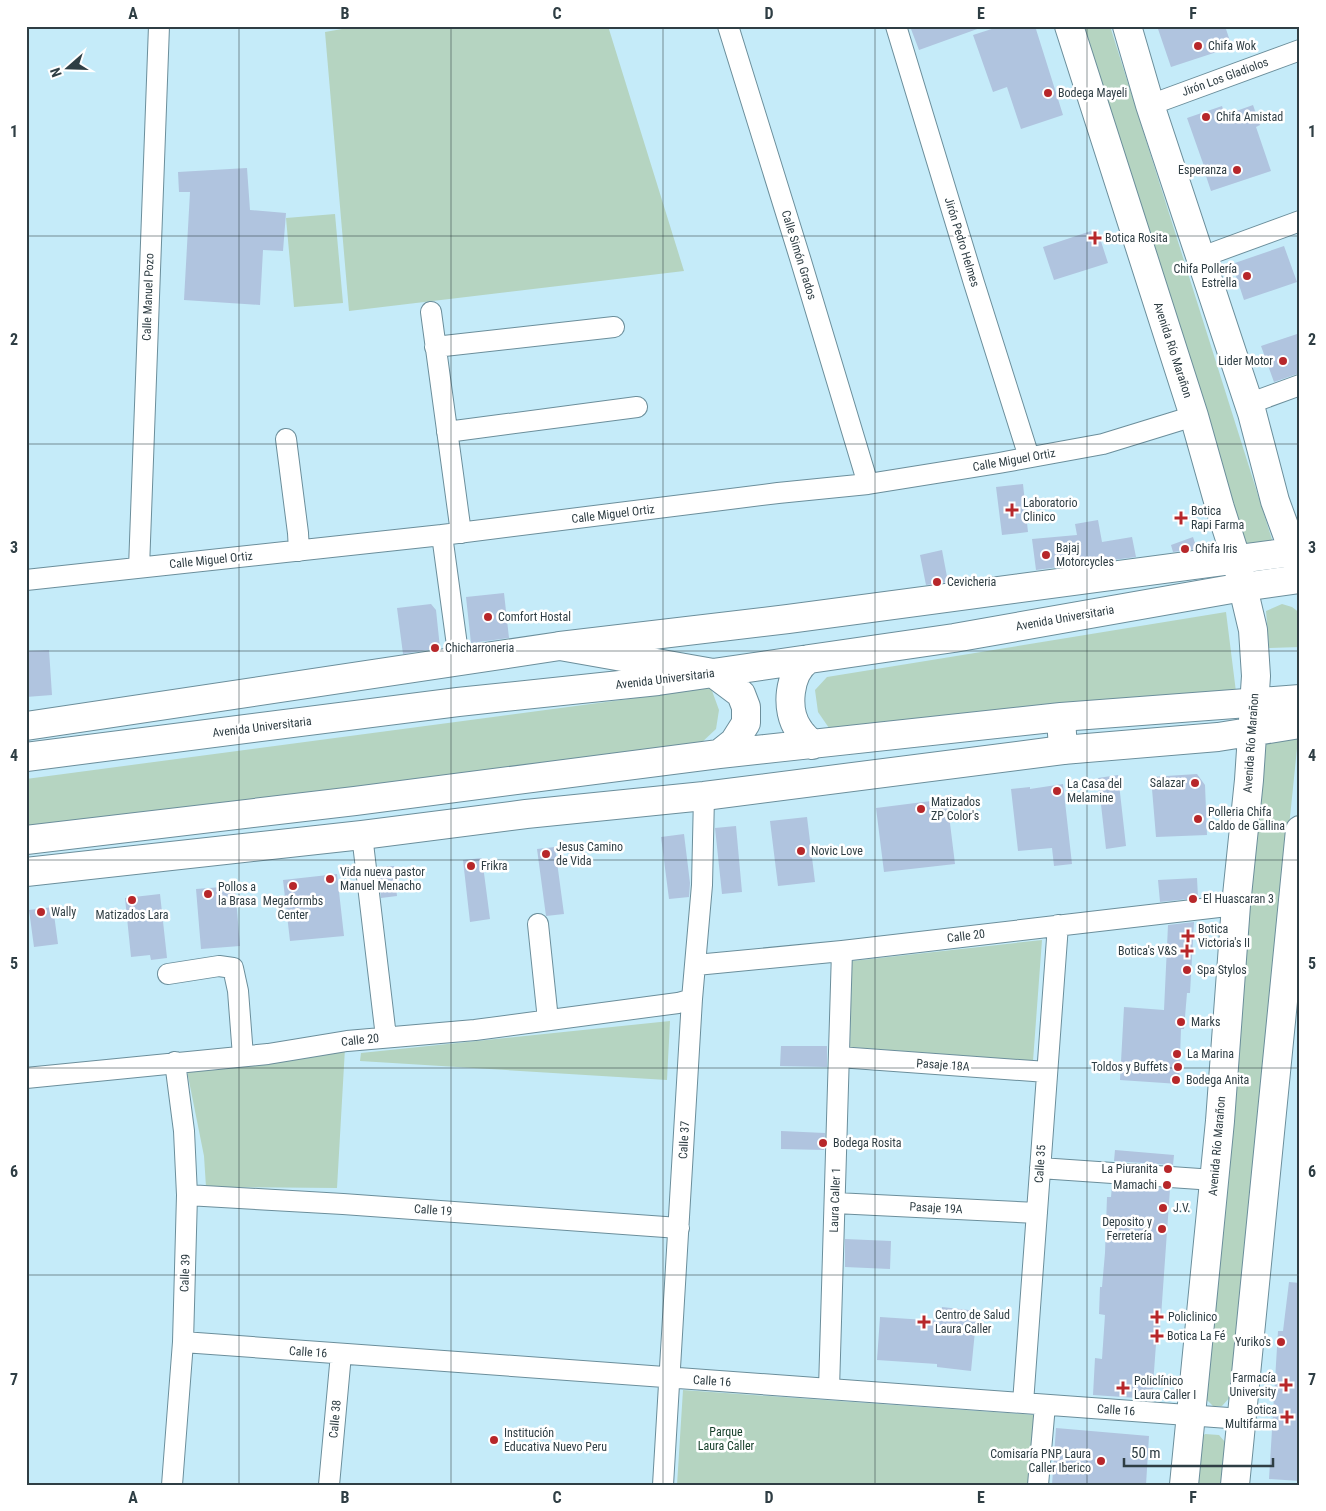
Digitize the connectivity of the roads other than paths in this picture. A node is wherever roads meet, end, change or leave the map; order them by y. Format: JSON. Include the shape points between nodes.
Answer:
{"nodes":[{"id":1,"x":158,"y":26,"type":"edge"},
{"id":2,"x":728,"y":26,"type":"edge"},
{"id":3,"x":896,"y":26,"type":"edge"},
{"id":4,"x":1069,"y":26,"type":"edge"},
{"id":5,"x":1128,"y":26,"type":"edge"},
{"id":6,"x":1300,"y":50,"type":"edge"},
{"id":7,"x":1150,"y":105,"type":"junction"},
{"id":8,"x":1300,"y":221,"type":"edge"},
{"id":9,"x":1199,"y":258,"type":"junction"},
{"id":10,"x":430,"y":312,"type":"dead end"},
{"id":11,"x":614,"y":327,"type":"dead end"},
{"id":12,"x":435,"y":347,"type":"junction"},
{"id":13,"x":1300,"y":385,"type":"edge"},
{"id":14,"x":1248,"y":404,"type":"junction"},
{"id":15,"x":637,"y":408,"type":"dead end"},
{"id":16,"x":1194,"y":416,"type":"junction"},
{"id":17,"x":447,"y":432,"type":"junction"},
{"id":18,"x":286,"y":439,"type":"dead end"},
{"id":19,"x":1030,"y":457,"type":"junction"},
{"id":20,"x":868,"y":484,"type":"junction"},
{"id":21,"x":451,"y":534,"type":"junction"},
{"id":22,"x":299,"y":551,"type":"junction"},
{"id":23,"x":1298,"y":557,"type":"edge"},
{"id":24,"x":1236,"y":558,"type":"junction"},
{"id":25,"x":139,"y":568,"type":"junction"},
{"id":26,"x":1300,"y":579,"type":"edge"},
{"id":27,"x":26,"y":580,"type":"edge"},
{"id":28,"x":1243,"y":587,"type":"junction"},
{"id":29,"x":560,"y":646,"type":"junction"},
{"id":30,"x":809,"y":659,"type":"junction"},
{"id":31,"x":459,"y":660,"type":"junction"},
{"id":32,"x":713,"y":673,"type":"junction"},
{"id":33,"x":1300,"y":699,"type":"edge"},
{"id":34,"x":1254,"y":703,"type":"junction"},
{"id":35,"x":1061,"y":717,"type":"junction"},
{"id":36,"x":1300,"y":724,"type":"edge"},
{"id":37,"x":26,"y":726,"type":"edge"},
{"id":38,"x":1252,"y":732,"type":"junction"},
{"id":39,"x":812,"y":745,"type":"junction"},
{"id":40,"x":1062,"y":750,"type":"junction"},
{"id":41,"x":719,"y":754,"type":"junction"},
{"id":42,"x":26,"y":758,"type":"edge"},
{"id":43,"x":704,"y":796,"type":"junction"},
{"id":44,"x":1300,"y":830,"type":"edge"},
{"id":45,"x":362,"y":835,"type":"junction"},
{"id":46,"x":26,"y":840,"type":"edge"},
{"id":47,"x":26,"y":872,"type":"edge"},
{"id":48,"x":1296,"y":895,"type":"edge"},
{"id":49,"x":1236,"y":905,"type":"junction"},
{"id":50,"x":538,"y":924,"type":"dead end"},
{"id":51,"x":1058,"y":925,"type":"junction"},
{"id":52,"x":842,"y":951,"type":"junction"},
{"id":53,"x":696,"y":964,"type":"junction"},
{"id":54,"x":168,"y":974,"type":"dead end"},
{"id":55,"x":692,"y":999,"type":"junction"},
{"id":56,"x":548,"y":1020,"type":"junction"},
{"id":57,"x":386,"y":1037,"type":"junction"},
{"id":58,"x":243,"y":1056,"type":"junction"},
{"id":59,"x":840,"y":1057,"type":"junction"},
{"id":60,"x":175,"y":1062,"type":"junction"},
{"id":61,"x":1047,"y":1072,"type":"junction"},
{"id":62,"x":26,"y":1078,"type":"edge"},
{"id":63,"x":1040,"y":1168,"type":"junction"},
{"id":64,"x":1214,"y":1180,"type":"junction"},
{"id":65,"x":187,"y":1195,"type":"junction"},
{"id":66,"x":835,"y":1203,"type":"junction"},
{"id":67,"x":1037,"y":1213,"type":"junction"},
{"id":68,"x":679,"y":1228,"type":"junction"},
{"id":69,"x":182,"y":1342,"type":"junction"},
{"id":70,"x":341,"y":1354,"type":"junction"},
{"id":71,"x":670,"y":1377,"type":"junction"},
{"id":72,"x":829,"y":1389,"type":"junction"},
{"id":73,"x":1023,"y":1403,"type":"junction"},
{"id":74,"x":1044,"y":1405,"type":"junction"},
{"id":75,"x":1190,"y":1415,"type":"junction"},
{"id":76,"x":1242,"y":1419,"type":"junction"},
{"id":77,"x":172,"y":1485,"type":"edge"},
{"id":78,"x":329,"y":1485,"type":"edge"},
{"id":79,"x":662,"y":1485,"type":"edge"},
{"id":80,"x":1038,"y":1485,"type":"edge"},
{"id":81,"x":1184,"y":1485,"type":"edge"},
{"id":82,"x":1235,"y":1485,"type":"edge"}],
"edges":[{"from":1,"to":25,"type":"street","name":"Calle Manuel Pozo"},
{"from":2,"to":20,"type":"street","name":"Calle Simón Grados"},
{"from":3,"to":19,"type":"street","name":"Jirón Pedro Helmes"},
{"from":4,"to":16,"type":"main road","name":"Avenida Río Marañon"},
{"from":5,"to":7,"type":"main road"},
{"from":6,"to":7,"type":"street","name":"Jirón Los Gladiolos"},
{"from":7,"to":9,"type":"main road"},
{"from":8,"to":9,"type":"street"},
{"from":9,"to":14,"type":"main road"},
{"from":10,"to":12,"type":"street"},
{"from":11,"to":12,"type":"street"},
{"from":12,"to":17,"type":"street"},
{"from":13,"to":14,"type":"street"},
{"from":14,"to":23,"type":"main road","via":[[1275,501]]},
{"from":15,"to":17,"type":"street"},
{"from":16,"to":19,"type":"street","name":"Calle Miguel Ortiz","via":[[1103,444]]},
{"from":16,"to":24,"type":"main road","name":"Avenida Río Marañon"},
{"from":17,"to":21,"type":"street"},
{"from":18,"to":22,"type":"street"},
{"from":19,"to":20,"type":"street","name":"Calle Miguel Ortiz"},
{"from":20,"to":21,"type":"street","name":"Calle Miguel Ortiz"},
{"from":21,"to":22,"type":"street","name":"Calle Miguel Ortiz"},
{"from":21,"to":31,"type":"street"},
{"from":22,"to":25,"type":"street","name":"Calle Miguel Ortiz"},
{"from":23,"to":24,"type":"main road"},
{"from":24,"to":28,"type":"main road","name":"Avenida Río Marañon"},
{"from":24,"to":29,"type":"main road"},
{"from":25,"to":27,"type":"street","name":"Calle Miguel Ortiz"},
{"from":26,"to":28,"type":"main road","name":"Avenida Universitaria"},
{"from":28,"to":30,"type":"main road","name":"Avenida Universitaria","via":[[954,638]]},
{"from":28,"to":34,"type":"main road","name":"Avenida Río Marañon","via":[[1253,630]]},
{"from":29,"to":31,"type":"main road"},
{"from":29,"to":32,"type":"main road"},
{"from":30,"to":32,"type":"main road","name":"Avenida Universitaria"},
{"from":30,"to":39,"type":"main road","via":[[802,663],[790,694],[798,729]]},
{"from":31,"to":37,"type":"main road"},
{"from":32,"to":41,"type":"main road","via":[[741,694],[746,707],[746,724],[734,742]]},
{"from":32,"to":42,"type":"main road","name":"Avenida Universitaria","via":[[458,702]]},
{"from":33,"to":34,"type":"main road"},
{"from":34,"to":35,"type":"main road"},
{"from":34,"to":38,"type":"main road","name":"Avenida Río Marañon"},
{"from":35,"to":39,"type":"main road"},
{"from":35,"to":40,"type":"main road"},
{"from":36,"to":38,"type":"main road"},
{"from":38,"to":40,"type":"main road"},
{"from":38,"to":49,"type":"main road","name":"Avenida Río Marañon"},
{"from":39,"to":41,"type":"main road"},
{"from":40,"to":43,"type":"main road"},
{"from":41,"to":46,"type":"main road"},
{"from":43,"to":45,"type":"main road"},
{"from":43,"to":53,"type":"street","name":"Calle 37"},
{"from":44,"to":48,"type":"main road"},
{"from":45,"to":47,"type":"main road"},
{"from":45,"to":57,"type":"street"},
{"from":48,"to":76,"type":"main road"},
{"from":49,"to":51,"type":"street","name":"Calle 20"},
{"from":49,"to":64,"type":"main road","name":"Avenida Río Marañon"},
{"from":50,"to":56,"type":"street"},
{"from":51,"to":52,"type":"street","name":"Calle 20"},
{"from":51,"to":61,"type":"street","name":"Calle 35"},
{"from":52,"to":53,"type":"street","name":"Calle 20"},
{"from":52,"to":59,"type":"street","name":"Laura Caller 1"},
{"from":53,"to":55,"type":"street","name":"Calle 37"},
{"from":54,"to":58,"type":"street","via":[[218,966],[233,968]]},
{"from":55,"to":56,"type":"street","name":"Calle 20"},
{"from":55,"to":68,"type":"street","name":"Calle 37"},
{"from":56,"to":57,"type":"street","name":"Calle 20"},
{"from":57,"to":58,"type":"street","name":"Calle 20"},
{"from":58,"to":60,"type":"street","name":"Calle 20"},
{"from":59,"to":61,"type":"street","name":"Pasaje 18A"},
{"from":59,"to":66,"type":"street","name":"Laura Caller 1"},
{"from":60,"to":62,"type":"street","name":"Calle 20"},
{"from":60,"to":65,"type":"street","name":"Calle 39","via":[[184,1131]]},
{"from":61,"to":63,"type":"street","name":"Calle 35"},
{"from":63,"to":64,"type":"street"},
{"from":63,"to":67,"type":"street","name":"Calle 35"},
{"from":64,"to":75,"type":"main road","name":"Avenida Río Marañon"},
{"from":65,"to":68,"type":"street","name":"Calle 19"},
{"from":65,"to":69,"type":"street","name":"Calle 39"},
{"from":66,"to":67,"type":"street","name":"Pasaje 19A"},
{"from":66,"to":72,"type":"street","name":"Laura Caller 1"},
{"from":67,"to":73,"type":"street","name":"Calle 35"},
{"from":68,"to":71,"type":"street","name":"Calle 37"},
{"from":69,"to":70,"type":"street","name":"Calle 16"},
{"from":69,"to":77,"type":"street","name":"Calle 39"},
{"from":70,"to":71,"type":"street","name":"Calle 16"},
{"from":70,"to":78,"type":"street","name":"Calle 38"},
{"from":71,"to":72,"type":"street","name":"Calle 16"},
{"from":71,"to":79,"type":"street","name":"Calle 37"},
{"from":72,"to":73,"type":"street","name":"Calle 16"},
{"from":73,"to":74,"type":"street","name":"Calle 16"},
{"from":74,"to":75,"type":"street","name":"Calle 16"},
{"from":74,"to":80,"type":"street"},
{"from":75,"to":76,"type":"street","name":"Calle 16"},
{"from":75,"to":81,"type":"main road","name":"Avenida Río Marañon"},
{"from":76,"to":82,"type":"main road"}]}
